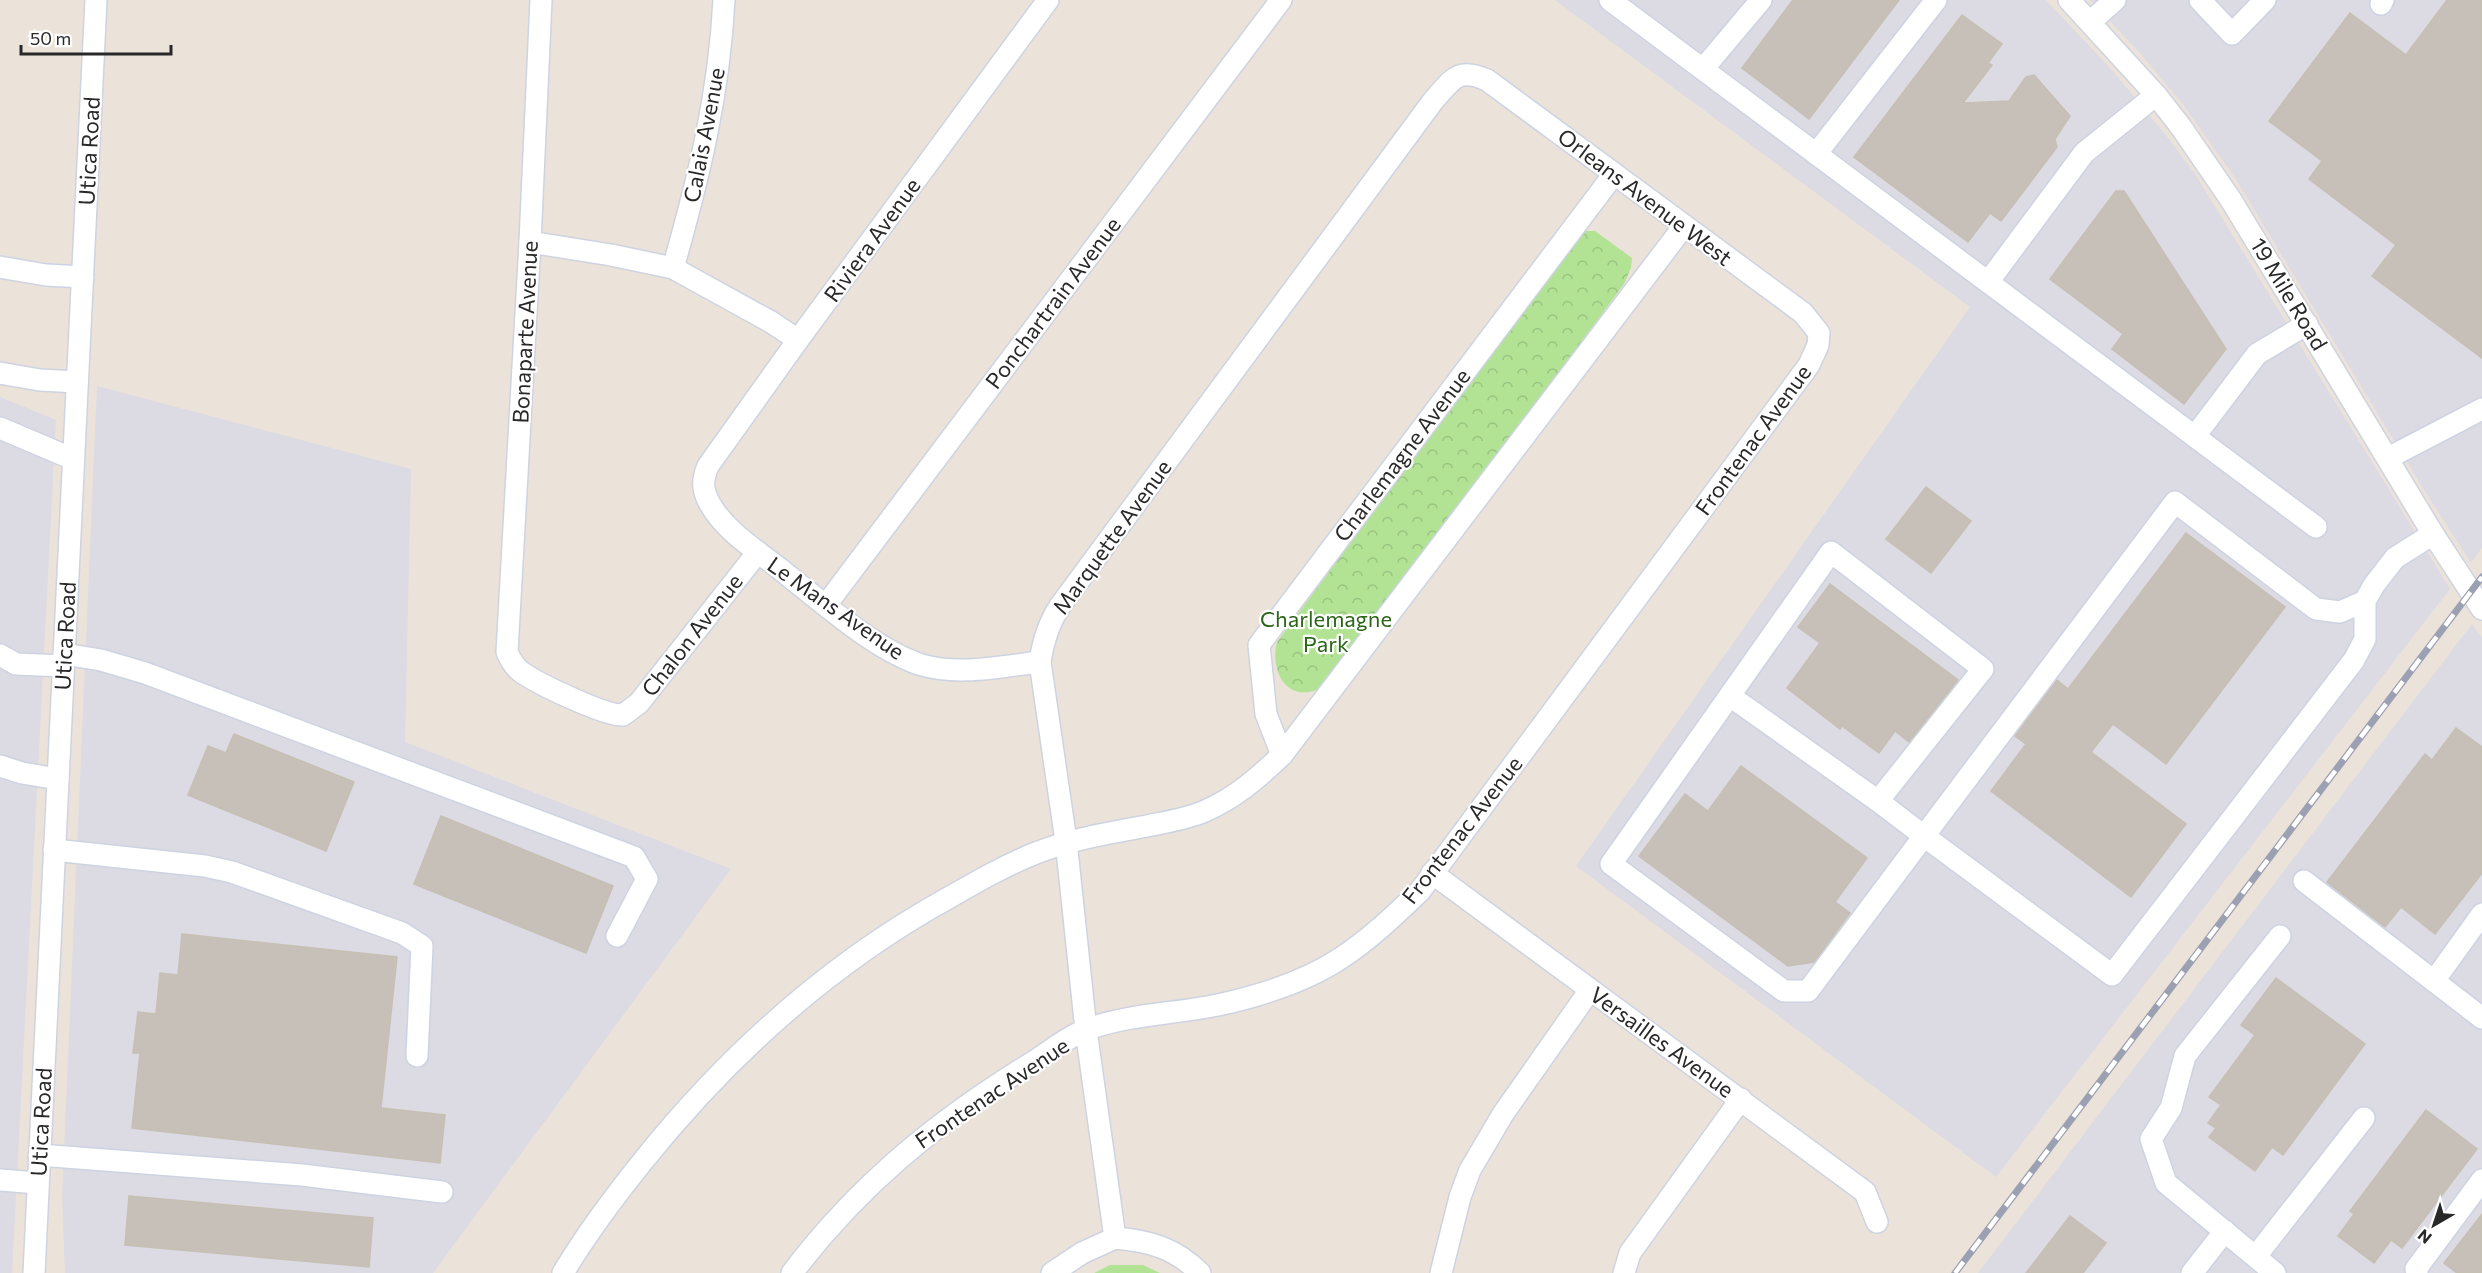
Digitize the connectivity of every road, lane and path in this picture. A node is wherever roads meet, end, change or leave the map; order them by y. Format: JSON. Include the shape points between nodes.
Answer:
{"nodes":[{"id":1,"x":96,"y":0,"type":"edge"},
{"id":2,"x":541,"y":0,"type":"edge"},
{"id":3,"x":724,"y":0,"type":"edge"},
{"id":4,"x":1048,"y":0,"type":"edge"},
{"id":5,"x":1281,"y":0,"type":"edge"},
{"id":6,"x":1610,"y":0,"type":"edge"},
{"id":7,"x":1761,"y":0,"type":"edge"},
{"id":8,"x":1936,"y":0,"type":"edge"},
{"id":9,"x":2068,"y":0,"type":"edge"},
{"id":10,"x":2115,"y":0,"type":"edge"},
{"id":11,"x":2200,"y":0,"type":"edge"},
{"id":12,"x":2265,"y":0,"type":"edge"},
{"id":13,"x":2090,"y":22,"type":"junction"},
{"id":14,"x":1703,"y":69,"type":"junction"},
{"id":15,"x":1464,"y":73,"type":"joint"},
{"id":16,"x":2156,"y":95,"type":"junction"},
{"id":17,"x":1816,"y":154,"type":"junction"},
{"id":18,"x":1614,"y":174,"type":"junction"},
{"id":19,"x":1684,"y":226,"type":"junction"},
{"id":20,"x":530,"y":242,"type":"junction"},
{"id":21,"x":0,"y":267,"type":"edge"},
{"id":22,"x":673,"y":268,"type":"junction"},
{"id":23,"x":83,"y":277,"type":"junction"},
{"id":24,"x":1988,"y":282,"type":"junction"},
{"id":25,"x":2307,"y":324,"type":"junction"},
{"id":26,"x":1819,"y":333,"type":"joint"},
{"id":27,"x":798,"y":340,"type":"junction"},
{"id":28,"x":0,"y":373,"type":"edge"},
{"id":29,"x":77,"y":382,"type":"junction"},
{"id":30,"x":2482,"y":409,"type":"edge"},
{"id":31,"x":0,"y":428,"type":"edge"},
{"id":32,"x":2195,"y":436,"type":"junction"},
{"id":33,"x":2388,"y":458,"type":"junction"},
{"id":34,"x":73,"y":459,"type":"junction"},
{"id":35,"x":703,"y":483,"type":"joint"},
{"id":36,"x":2316,"y":527,"type":"dead end"},
{"id":37,"x":2433,"y":534,"type":"junction"},
{"id":38,"x":758,"y":552,"type":"junction"},
{"id":39,"x":2366,"y":601,"type":"junction"},
{"id":40,"x":826,"y":605,"type":"junction"},
{"id":41,"x":2482,"y":609,"type":"edge"},
{"id":42,"x":0,"y":655,"type":"edge"},
{"id":43,"x":64,"y":660,"type":"junction"},
{"id":44,"x":1040,"y":662,"type":"junction"},
{"id":45,"x":1730,"y":696,"type":"junction"},
{"id":46,"x":623,"y":715,"type":"joint"},
{"id":47,"x":1282,"y":755,"type":"junction"},
{"id":48,"x":0,"y":766,"type":"edge"},
{"id":49,"x":58,"y":779,"type":"junction"},
{"id":50,"x":1878,"y":801,"type":"junction"},
{"id":51,"x":1924,"y":836,"type":"junction"},
{"id":52,"x":1066,"y":841,"type":"junction"},
{"id":53,"x":54,"y":850,"type":"junction"},
{"id":54,"x":1432,"y":873,"type":"junction"},
{"id":55,"x":2304,"y":881,"type":"dead end"},
{"id":56,"x":2482,"y":914,"type":"edge"},
{"id":57,"x":617,"y":936,"type":"dead end"},
{"id":58,"x":2280,"y":936,"type":"dead end"},
{"id":59,"x":2434,"y":981,"type":"junction"},
{"id":60,"x":1590,"y":990,"type":"junction"},
{"id":61,"x":2482,"y":1018,"type":"edge"},
{"id":62,"x":1086,"y":1030,"type":"junction"},
{"id":63,"x":417,"y":1056,"type":"dead end"},
{"id":64,"x":1741,"y":1100,"type":"junction"},
{"id":65,"x":2364,"y":1118,"type":"dead end"},
{"id":66,"x":39,"y":1155,"type":"junction"},
{"id":67,"x":0,"y":1180,"type":"edge"},
{"id":68,"x":2482,"y":1180,"type":"edge"},
{"id":69,"x":38,"y":1183,"type":"junction"},
{"id":70,"x":442,"y":1192,"type":"dead end"},
{"id":71,"x":1877,"y":1222,"type":"dead end"},
{"id":72,"x":2224,"y":1231,"type":"junction"},
{"id":73,"x":1115,"y":1238,"type":"junction"},
{"id":74,"x":2256,"y":1256,"type":"junction"},
{"id":75,"x":33,"y":1273,"type":"edge"},
{"id":76,"x":564,"y":1273,"type":"edge"},
{"id":77,"x":792,"y":1273,"type":"edge"},
{"id":78,"x":1052,"y":1273,"type":"edge"},
{"id":79,"x":1200,"y":1273,"type":"edge"},
{"id":80,"x":1441,"y":1273,"type":"edge"},
{"id":81,"x":1624,"y":1273,"type":"edge"},
{"id":82,"x":2192,"y":1273,"type":"edge"},
{"id":83,"x":2275,"y":1273,"type":"edge"},
{"id":84,"x":2417,"y":1273,"type":"edge"}],
"edges":[{"from":1,"to":23,"type":"street","name":"Utica Road"},
{"from":2,"to":20,"type":"street","name":"Bonaparte Avenue"},
{"from":3,"to":22,"type":"street","name":"Calais Avenue","via":[[712,111]]},
{"from":4,"to":27,"type":"street","name":"Riviera Avenue"},
{"from":5,"to":40,"type":"street","name":"Ponchartrain Avenue"},
{"from":6,"to":14,"type":"street"},
{"from":7,"to":14,"type":"street"},
{"from":8,"to":17,"type":"street"},
{"from":9,"to":13,"type":"street","name":"19 Mile Road"},
{"from":10,"to":13,"type":"street"},
{"from":11,"to":12,"type":"street","via":[[2232,34]]},
{"from":13,"to":16,"type":"street","name":"19 Mile Road"},
{"from":14,"to":17,"type":"street"},
{"from":15,"to":18,"type":"street","name":"Orleans Avenue West","via":[[1487,80]]},
{"from":15,"to":44,"type":"street","name":"Marquette Avenue","via":[[1433,101],[1060,606],[1050,623]]},
{"from":16,"to":24,"type":"street","via":[[2084,153]]},
{"from":16,"to":25,"type":"street","name":"19 Mile Road","via":[[2231,200]]},
{"from":17,"to":24,"type":"street"},
{"from":18,"to":19,"type":"street","name":"Orleans Avenue West"},
{"from":18,"to":47,"type":"street","name":"Charlemagne Avenue","via":[[1259,645],[1266,714]]},
{"from":19,"to":26,"type":"street","name":"Orleans Avenue West","via":[[1803,313]]},
{"from":19,"to":47,"type":"street"},
{"from":20,"to":22,"type":"street"},
{"from":20,"to":46,"type":"street","name":"Bonaparte Avenue","via":[[507,652],[512,662],[530,677],[603,712]]},
{"from":21,"to":23,"type":"street"},
{"from":22,"to":27,"type":"street"},
{"from":23,"to":29,"type":"street","name":"Utica Road"},
{"from":24,"to":32,"type":"street"},
{"from":25,"to":32,"type":"street","via":[[2257,354]]},
{"from":25,"to":33,"type":"street","name":"19 Mile Road"},
{"from":26,"to":54,"type":"street","name":"Frontenac Avenue","via":[[1809,365]]},
{"from":27,"to":35,"type":"street","name":"Riviera Avenue","via":[[708,466]]},
{"from":28,"to":29,"type":"street"},
{"from":29,"to":34,"type":"street","name":"Utica Road"},
{"from":30,"to":33,"type":"street"},
{"from":31,"to":34,"type":"street"},
{"from":32,"to":36,"type":"street"},
{"from":33,"to":37,"type":"street","name":"19 Mile Road"},
{"from":34,"to":43,"type":"street","name":"Utica Road"},
{"from":35,"to":38,"type":"street","name":"Le Mans Avenue","via":[[719,518]]},
{"from":37,"to":39,"type":"street","via":[[2396,558]]},
{"from":37,"to":41,"type":"street","name":"19 Mile Road"},
{"from":38,"to":40,"type":"street","name":"Le Mans Avenue"},
{"from":38,"to":46,"type":"street","name":"Chalon Avenue","via":[[639,703]]},
{"from":39,"to":51,"type":"street","via":[[2340,612],[2316,609],[2175,502]]},
{"from":39,"to":51,"type":"street","via":[[2365,639],[2354,660],[2112,975]]},
{"from":40,"to":44,"type":"street","name":"Le Mans Avenue","via":[[893,652],[924,665],[970,669]]},
{"from":42,"to":43,"type":"street","via":[[16,664]]},
{"from":43,"to":49,"type":"street","name":"Utica Road"},
{"from":43,"to":57,"type":"street","via":[[101,660],[145,673],[634,857],[647,879]]},
{"from":44,"to":52,"type":"street","name":"Marquette Avenue"},
{"from":45,"to":50,"type":"street"},
{"from":45,"to":50,"type":"street","via":[[1832,552],[1983,669]]},
{"from":45,"to":51,"type":"street","via":[[1611,864],[1784,991],[1808,991]]},
{"from":47,"to":52,"type":"street","via":[[1255,781],[1203,812]]},
{"from":48,"to":49,"type":"street"},
{"from":49,"to":53,"type":"street","name":"Utica Road"},
{"from":50,"to":51,"type":"street"},
{"from":52,"to":62,"type":"street","name":"Marquette Avenue"},
{"from":52,"to":76,"type":"street","via":[[1019,860],[929,909],[881,938],[797,1002],[748,1045],[677,1120],[604,1210]]},
{"from":53,"to":63,"type":"street","via":[[232,872],[402,933],[422,946]]},
{"from":53,"to":66,"type":"street","name":"Utica Road"},
{"from":54,"to":60,"type":"street","name":"Versailles Avenue"},
{"from":54,"to":62,"type":"street","name":"Frontenac Avenue","via":[[1420,891],[1390,920],[1340,959],[1289,984],[1216,1005],[1141,1015]]},
{"from":55,"to":59,"type":"street"},
{"from":56,"to":59,"type":"street"},
{"from":58,"to":72,"type":"street","via":[[2185,1056],[2171,1108],[2151,1139],[2166,1183]]},
{"from":59,"to":61,"type":"street"},
{"from":60,"to":64,"type":"street","name":"Versailles Avenue"},
{"from":60,"to":80,"type":"street","via":[[1503,1114],[1470,1170]]},
{"from":62,"to":73,"type":"street","name":"Marquette Avenue"},
{"from":62,"to":77,"type":"street","name":"Frontenac Avenue","via":[[986,1091],[901,1155],[832,1223]]},
{"from":64,"to":71,"type":"street","name":"Versailles Avenue","via":[[1865,1192]]},
{"from":64,"to":81,"type":"street","via":[[1630,1254]]},
{"from":65,"to":74,"type":"street"},
{"from":66,"to":69,"type":"street","name":"Utica Road"},
{"from":66,"to":70,"type":"street","via":[[302,1175]]},
{"from":67,"to":69,"type":"street"},
{"from":68,"to":84,"type":"street","via":[[2416,1269]]},
{"from":69,"to":75,"type":"street","name":"Utica Road"},
{"from":72,"to":74,"type":"street"},
{"from":72,"to":82,"type":"street"},
{"from":73,"to":78,"type":"street"},
{"from":73,"to":79,"type":"street","via":[[1174,1251]]},
{"from":74,"to":83,"type":"street"}]}
